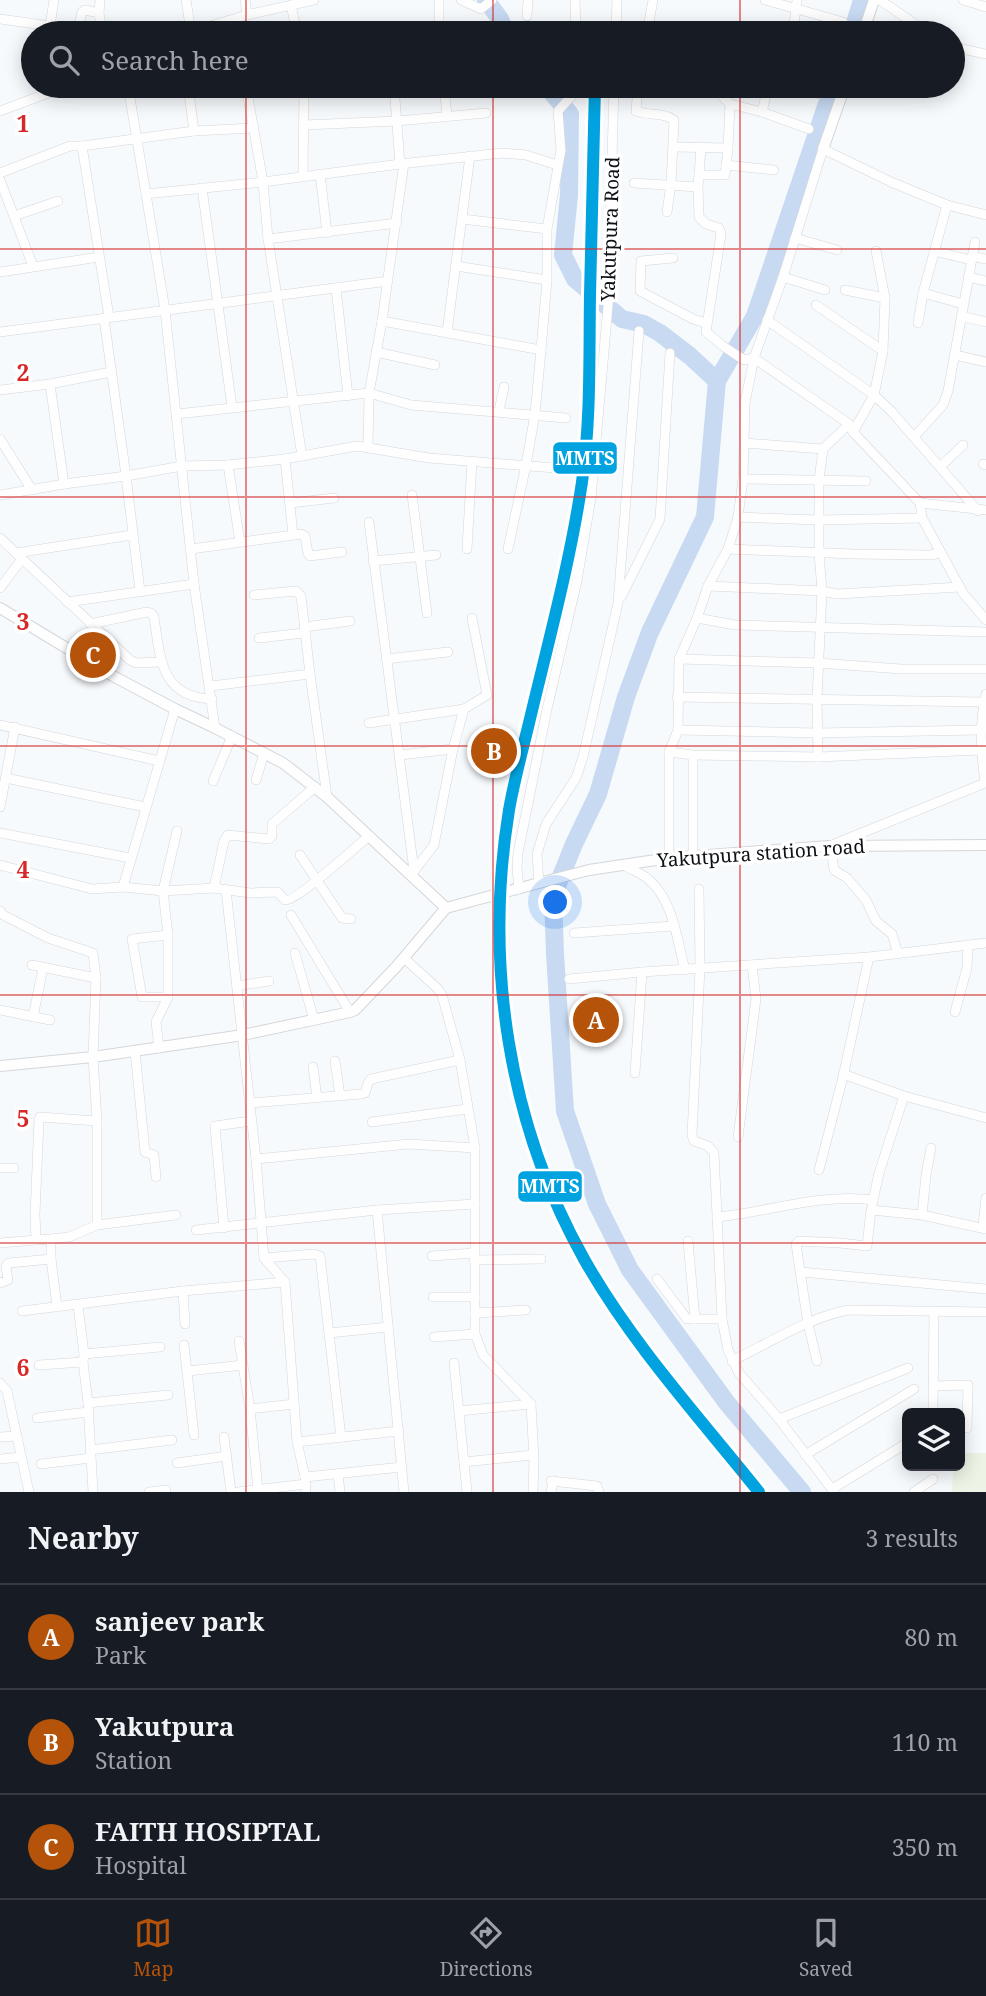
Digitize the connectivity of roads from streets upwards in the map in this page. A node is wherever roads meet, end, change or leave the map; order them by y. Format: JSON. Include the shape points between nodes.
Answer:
{"nodes":[{"id":1,"x":54,"y":0,"type":"edge"},
{"id":2,"x":100,"y":0,"type":"edge"},
{"id":3,"x":186,"y":0,"type":"edge"},
{"id":4,"x":245,"y":0,"type":"edge"},
{"id":5,"x":314,"y":0,"type":"edge"},
{"id":6,"x":439,"y":0,"type":"edge"},
{"id":7,"x":461,"y":0,"type":"edge"},
{"id":8,"x":492,"y":0,"type":"edge"},
{"id":9,"x":528,"y":0,"type":"edge"},
{"id":10,"x":575,"y":0,"type":"edge"},
{"id":11,"x":617,"y":0,"type":"edge"},
{"id":12,"x":653,"y":0,"type":"edge"},
{"id":13,"x":765,"y":0,"type":"edge"},
{"id":14,"x":874,"y":0,"type":"edge"},
{"id":15,"x":880,"y":0,"type":"edge"},
{"id":16,"x":964,"y":0,"type":"edge"},
{"id":17,"x":797,"y":4,"type":"edge"},
{"id":18,"x":292,"y":5,"type":"junction"},
{"id":19,"x":986,"y":7,"type":"edge"},
{"id":20,"x":99,"y":13,"type":"junction"},
{"id":21,"x":247,"y":15,"type":"junction"},
{"id":22,"x":527,"y":16,"type":"dead end"},
{"id":23,"x":0,"y":19,"type":"edge"},
{"id":24,"x":51,"y":21,"type":"edge"},
{"id":25,"x":80,"y":21,"type":"edge"},
{"id":26,"x":100,"y":21,"type":"edge"},
{"id":27,"x":188,"y":21,"type":"edge"},
{"id":28,"x":228,"y":21,"type":"edge"},
{"id":29,"x":295,"y":21,"type":"edge"},
{"id":30,"x":439,"y":21,"type":"edge"},
{"id":31,"x":576,"y":21,"type":"edge"},
{"id":32,"x":616,"y":21,"type":"edge"},
{"id":33,"x":649,"y":21,"type":"edge"},
{"id":34,"x":840,"y":21,"type":"edge"},
{"id":35,"x":867,"y":21,"type":"edge"},
{"id":36,"x":911,"y":21,"type":"edge"},
{"id":37,"x":21,"y":22,"type":"edge"},
{"id":38,"x":965,"y":50,"type":"edge"},
{"id":39,"x":986,"y":54,"type":"edge"},
{"id":40,"x":35,"y":98,"type":"edge"},
{"id":41,"x":130,"y":98,"type":"edge"},
{"id":42,"x":190,"y":98,"type":"edge"},
{"id":43,"x":248,"y":98,"type":"edge"},
{"id":44,"x":304,"y":98,"type":"edge"},
{"id":45,"x":395,"y":98,"type":"edge"},
{"id":46,"x":445,"y":98,"type":"edge"},
{"id":47,"x":569,"y":98,"type":"edge"},
{"id":48,"x":614,"y":98,"type":"edge"},
{"id":49,"x":637,"y":98,"type":"edge"},
{"id":50,"x":724,"y":98,"type":"edge"},
{"id":51,"x":765,"y":98,"type":"edge"},
{"id":52,"x":841,"y":98,"type":"edge"},
{"id":53,"x":730,"y":104,"type":"junction"},
{"id":54,"x":0,"y":111,"type":"edge"},
{"id":55,"x":762,"y":111,"type":"junction"},
{"id":56,"x":486,"y":113,"type":"dead end"},
{"id":57,"x":447,"y":115,"type":"junction"},
{"id":58,"x":397,"y":121,"type":"junction"},
{"id":59,"x":304,"y":125,"type":"junction"},
{"id":60,"x":254,"y":128,"type":"junction"},
{"id":61,"x":809,"y":129,"type":"dead end"},
{"id":62,"x":194,"y":131,"type":"junction"},
{"id":63,"x":137,"y":139,"type":"junction"},
{"id":64,"x":82,"y":146,"type":"junction"},
{"id":65,"x":674,"y":147,"type":"junction"},
{"id":66,"x":701,"y":148,"type":"junction"},
{"id":67,"x":728,"y":148,"type":"junction"},
{"id":68,"x":823,"y":149,"type":"junction"},
{"id":69,"x":470,"y":156,"type":"junction"},
{"id":70,"x":402,"y":163,"type":"junction"},
{"id":71,"x":557,"y":165,"type":"junction"},
{"id":72,"x":726,"y":165,"type":"junction"},
{"id":73,"x":774,"y":170,"type":"dead end"},
{"id":74,"x":0,"y":173,"type":"edge"},
{"id":75,"x":320,"y":173,"type":"junction"},
{"id":76,"x":699,"y":175,"type":"junction"},
{"id":77,"x":303,"y":176,"type":"junction"},
{"id":78,"x":0,"y":180,"type":"edge"},
{"id":79,"x":263,"y":182,"type":"junction"},
{"id":80,"x":634,"y":183,"type":"dead end"},
{"id":81,"x":671,"y":184,"type":"junction"},
{"id":82,"x":698,"y":187,"type":"junction"},
{"id":83,"x":202,"y":188,"type":"junction"},
{"id":84,"x":146,"y":194,"type":"junction"},
{"id":85,"x":58,"y":201,"type":"dead end"},
{"id":86,"x":947,"y":205,"type":"junction"},
{"id":87,"x":667,"y":212,"type":"dead end"},
{"id":88,"x":986,"y":215,"type":"edge"},
{"id":89,"x":14,"y":216,"type":"junction"},
{"id":90,"x":462,"y":219,"type":"junction"},
{"id":91,"x":397,"y":223,"type":"junction"},
{"id":92,"x":547,"y":229,"type":"junction"},
{"id":93,"x":327,"y":233,"type":"junction"},
{"id":94,"x":795,"y":238,"type":"junction"},
{"id":95,"x":268,"y":239,"type":"junction"},
{"id":96,"x":975,"y":242,"type":"dead end"},
{"id":97,"x":836,"y":250,"type":"dead end"},
{"id":98,"x":876,"y":251,"type":"dead end"},
{"id":99,"x":934,"y":251,"type":"junction"},
{"id":100,"x":99,"y":257,"type":"junction"},
{"id":101,"x":673,"y":258,"type":"dead end"},
{"id":102,"x":971,"y":258,"type":"junction"},
{"id":103,"x":986,"y":259,"type":"edge"},
{"id":104,"x":33,"y":266,"type":"junction"},
{"id":105,"x":456,"y":266,"type":"junction"},
{"id":106,"x":0,"y":272,"type":"edge"},
{"id":107,"x":783,"y":277,"type":"junction"},
{"id":108,"x":968,"y":277,"type":"junction"},
{"id":109,"x":547,"y":280,"type":"junction"},
{"id":110,"x":388,"y":281,"type":"junction"},
{"id":111,"x":986,"y":281,"type":"edge"},
{"id":112,"x":336,"y":288,"type":"junction"},
{"id":113,"x":825,"y":290,"type":"dead end"},
{"id":114,"x":845,"y":290,"type":"dead end"},
{"id":115,"x":923,"y":293,"type":"junction"},
{"id":116,"x":277,"y":296,"type":"junction"},
{"id":117,"x":885,"y":298,"type":"junction"},
{"id":118,"x":219,"y":303,"type":"junction"},
{"id":119,"x":963,"y":304,"type":"junction"},
{"id":120,"x":816,"y":305,"type":"dead end"},
{"id":121,"x":165,"y":310,"type":"junction"},
{"id":122,"x":961,"y":316,"type":"junction"},
{"id":123,"x":107,"y":318,"type":"junction"},
{"id":124,"x":767,"y":320,"type":"junction"},
{"id":125,"x":382,"y":321,"type":"junction"},
{"id":126,"x":986,"y":322,"type":"edge"},
{"id":127,"x":706,"y":323,"type":"junction"},
{"id":128,"x":918,"y":323,"type":"dead end"},
{"id":129,"x":639,"y":331,"type":"dead end"},
{"id":130,"x":0,"y":332,"type":"edge"},
{"id":131,"x":447,"y":332,"type":"junction"},
{"id":132,"x":541,"y":350,"type":"junction"},
{"id":133,"x":883,"y":351,"type":"junction"},
{"id":134,"x":376,"y":352,"type":"junction"},
{"id":135,"x":670,"y":353,"type":"dead end"},
{"id":136,"x":955,"y":355,"type":"junction"},
{"id":137,"x":749,"y":359,"type":"junction"},
{"id":138,"x":986,"y":362,"type":"edge"},
{"id":139,"x":435,"y":365,"type":"dead end"},
{"id":140,"x":111,"y":372,"type":"junction"},
{"id":141,"x":50,"y":384,"type":"junction"},
{"id":142,"x":504,"y":387,"type":"dead end"},
{"id":143,"x":0,"y":390,"type":"edge"},
{"id":144,"x":369,"y":393,"type":"junction"},
{"id":145,"x":874,"y":395,"type":"junction"},
{"id":146,"x":348,"y":396,"type":"junction"},
{"id":147,"x":293,"y":400,"type":"junction"},
{"id":148,"x":232,"y":407,"type":"junction"},
{"id":149,"x":499,"y":411,"type":"junction"},
{"id":150,"x":177,"y":414,"type":"junction"},
{"id":151,"x":535,"y":414,"type":"junction"},
{"id":152,"x":566,"y":418,"type":"dead end"},
{"id":153,"x":851,"y":428,"type":"junction"},
{"id":154,"x":914,"y":438,"type":"junction"},
{"id":155,"x":0,"y":439,"type":"edge"},
{"id":156,"x":744,"y":443,"type":"junction"},
{"id":157,"x":963,"y":445,"type":"dead end"},
{"id":158,"x":368,"y":446,"type":"junction"},
{"id":159,"x":823,"y":449,"type":"junction"},
{"id":160,"x":302,"y":456,"type":"junction"},
{"id":161,"x":285,"y":459,"type":"junction"},
{"id":162,"x":472,"y":461,"type":"junction"},
{"id":163,"x":228,"y":465,"type":"junction"},
{"id":164,"x":526,"y":465,"type":"junction"},
{"id":165,"x":182,"y":466,"type":"junction"},
{"id":166,"x":940,"y":467,"type":"junction"},
{"id":167,"x":555,"y":468,"type":"dead end"},
{"id":168,"x":126,"y":476,"type":"junction"},
{"id":169,"x":743,"y":479,"type":"junction"},
{"id":170,"x":819,"y":480,"type":"junction"},
{"id":171,"x":866,"y":481,"type":"dead end"},
{"id":172,"x":64,"y":484,"type":"junction"},
{"id":173,"x":32,"y":490,"type":"junction"},
{"id":174,"x":0,"y":495,"type":"edge"},
{"id":175,"x":412,"y":495,"type":"dead end"},
{"id":176,"x":334,"y":498,"type":"dead end"},
{"id":177,"x":290,"y":503,"type":"junction"},
{"id":178,"x":920,"y":503,"type":"junction"},
{"id":179,"x":982,"y":510,"type":"edge"},
{"id":180,"x":738,"y":517,"type":"junction"},
{"id":181,"x":922,"y":517,"type":"junction"},
{"id":182,"x":820,"y":520,"type":"junction"},
{"id":183,"x":369,"y":522,"type":"dead end"},
{"id":184,"x":132,"y":535,"type":"junction"},
{"id":185,"x":293,"y":535,"type":"junction"},
{"id":186,"x":0,"y":538,"type":"edge"},
{"id":187,"x":240,"y":542,"type":"junction"},
{"id":188,"x":191,"y":549,"type":"junction"},
{"id":189,"x":467,"y":549,"type":"dead end"},
{"id":190,"x":508,"y":549,"type":"dead end"},
{"id":191,"x":728,"y":549,"type":"junction"},
{"id":192,"x":342,"y":552,"type":"dead end"},
{"id":193,"x":819,"y":552,"type":"junction"},
{"id":194,"x":941,"y":553,"type":"junction"},
{"id":195,"x":436,"y":555,"type":"dead end"},
{"id":196,"x":19,"y":556,"type":"junction"},
{"id":197,"x":419,"y":557,"type":"junction"},
{"id":198,"x":373,"y":561,"type":"junction"},
{"id":199,"x":194,"y":584,"type":"junction"},
{"id":200,"x":708,"y":586,"type":"junction"},
{"id":201,"x":960,"y":587,"type":"junction"},
{"id":202,"x":0,"y":589,"type":"edge"},
{"id":203,"x":140,"y":591,"type":"junction"},
{"id":204,"x":821,"y":591,"type":"junction"},
{"id":205,"x":254,"y":595,"type":"dead end"},
{"id":206,"x":67,"y":602,"type":"junction"},
{"id":207,"x":618,"y":603,"type":"junction"},
{"id":208,"x":0,"y":608,"type":"edge"},
{"id":209,"x":428,"y":612,"type":"dead end"},
{"id":210,"x":472,"y":618,"type":"dead end"},
{"id":211,"x":697,"y":618,"type":"junction"},
{"id":212,"x":986,"y":620,"type":"edge"},
{"id":213,"x":350,"y":621,"type":"dead end"},
{"id":214,"x":90,"y":624,"type":"junction"},
{"id":215,"x":821,"y":628,"type":"junction"},
{"id":216,"x":304,"y":630,"type":"junction"},
{"id":217,"x":986,"y":632,"type":"edge"},
{"id":218,"x":259,"y":638,"type":"dead end"},
{"id":219,"x":448,"y":652,"type":"dead end"},
{"id":220,"x":386,"y":659,"type":"junction"},
{"id":221,"x":679,"y":659,"type":"junction"},
{"id":222,"x":160,"y":662,"type":"junction"},
{"id":223,"x":818,"y":663,"type":"junction"},
{"id":224,"x":986,"y":670,"type":"edge"},
{"id":225,"x":310,"y":674,"type":"junction"},
{"id":226,"x":211,"y":686,"type":"junction"},
{"id":227,"x":677,"y":697,"type":"junction"},
{"id":228,"x":985,"y":698,"type":"edge"},
{"id":229,"x":212,"y":699,"type":"junction"},
{"id":230,"x":817,"y":699,"type":"junction"},
{"id":231,"x":174,"y":709,"type":"junction"},
{"id":232,"x":464,"y":709,"type":"junction"},
{"id":233,"x":395,"y":719,"type":"junction"},
{"id":234,"x":369,"y":723,"type":"dead end"},
{"id":235,"x":0,"y":725,"type":"edge"},
{"id":236,"x":15,"y":727,"type":"junction"},
{"id":237,"x":215,"y":727,"type":"junction"},
{"id":238,"x":678,"y":730,"type":"junction"},
{"id":239,"x":981,"y":730,"type":"junction"},
{"id":240,"x":817,"y":733,"type":"junction"},
{"id":241,"x":232,"y":736,"type":"junction"},
{"id":242,"x":453,"y":749,"type":"junction"},
{"id":243,"x":981,"y":750,"type":"junction"},
{"id":244,"x":669,"y":752,"type":"junction"},
{"id":245,"x":264,"y":753,"type":"junction"},
{"id":246,"x":400,"y":755,"type":"junction"},
{"id":247,"x":693,"y":755,"type":"junction"},
{"id":248,"x":818,"y":757,"type":"junction"},
{"id":249,"x":159,"y":761,"type":"junction"},
{"id":250,"x":6,"y":778,"type":"junction"},
{"id":251,"x":256,"y":780,"type":"dead end"},
{"id":252,"x":213,"y":781,"type":"dead end"},
{"id":253,"x":315,"y":787,"type":"junction"},
{"id":254,"x":327,"y":797,"type":"junction"},
{"id":255,"x":0,"y":807,"type":"edge"},
{"id":256,"x":145,"y":807,"type":"junction"},
{"id":257,"x":177,"y":831,"type":"dead end"},
{"id":258,"x":0,"y":833,"type":"edge"},
{"id":259,"x":369,"y":836,"type":"junction"},
{"id":260,"x":986,"y":845,"type":"edge"},
{"id":261,"x":830,"y":846,"type":"junction"},
{"id":262,"x":300,"y":855,"type":"dead end"},
{"id":263,"x":694,"y":856,"type":"junction"},
{"id":264,"x":130,"y":858,"type":"junction"},
{"id":265,"x":669,"y":858,"type":"junction"},
{"id":266,"x":0,"y":865,"type":"edge"},
{"id":267,"x":624,"y":865,"type":"junction"},
{"id":268,"x":413,"y":873,"type":"junction"},
{"id":269,"x":316,"y":880,"type":"junction"},
{"id":270,"x":539,"y":883,"type":"junction"},
{"id":271,"x":123,"y":887,"type":"junction"},
{"id":272,"x":214,"y":888,"type":"junction"},
{"id":273,"x":519,"y":889,"type":"junction"},
{"id":274,"x":699,"y":889,"type":"dead end"},
{"id":275,"x":226,"y":890,"type":"junction"},
{"id":276,"x":163,"y":891,"type":"junction"},
{"id":277,"x":446,"y":908,"type":"junction"},
{"id":278,"x":1,"y":913,"type":"edge"},
{"id":279,"x":292,"y":915,"type":"dead end"},
{"id":280,"x":351,"y":919,"type":"dead end"},
{"id":281,"x":0,"y":926,"type":"edge"},
{"id":282,"x":673,"y":926,"type":"junction"},
{"id":283,"x":574,"y":933,"type":"dead end"},
{"id":284,"x":168,"y":935,"type":"junction"},
{"id":285,"x":986,"y":943,"type":"edge"},
{"id":286,"x":968,"y":945,"type":"junction"},
{"id":287,"x":295,"y":953,"type":"dead end"},
{"id":288,"x":898,"y":954,"type":"junction"},
{"id":289,"x":869,"y":957,"type":"junction"},
{"id":290,"x":404,"y":958,"type":"junction"},
{"id":291,"x":32,"y":965,"type":"dead end"},
{"id":292,"x":752,"y":965,"type":"junction"},
{"id":293,"x":43,"y":968,"type":"junction"},
{"id":294,"x":700,"y":968,"type":"junction"},
{"id":295,"x":685,"y":970,"type":"junction"},
{"id":296,"x":642,"y":972,"type":"junction"},
{"id":297,"x":96,"y":978,"type":"junction"},
{"id":298,"x":569,"y":979,"type":"dead end"},
{"id":299,"x":269,"y":981,"type":"dead end"},
{"id":300,"x":237,"y":986,"type":"junction"},
{"id":301,"x":168,"y":997,"type":"junction"},
{"id":302,"x":0,"y":1010,"type":"edge"},
{"id":303,"x":350,"y":1012,"type":"junction"},
{"id":304,"x":955,"y":1012,"type":"dead end"},
{"id":305,"x":33,"y":1017,"type":"junction"},
{"id":306,"x":50,"y":1020,"type":"dead end"},
{"id":307,"x":314,"y":1020,"type":"junction"},
{"id":308,"x":243,"y":1035,"type":"junction"},
{"id":309,"x":159,"y":1048,"type":"junction"},
{"id":310,"x":135,"y":1051,"type":"junction"},
{"id":311,"x":93,"y":1057,"type":"junction"},
{"id":312,"x":460,"y":1060,"type":"junction"},
{"id":313,"x":335,"y":1061,"type":"dead end"},
{"id":314,"x":0,"y":1066,"type":"edge"},
{"id":315,"x":313,"y":1067,"type":"dead end"},
{"id":316,"x":635,"y":1073,"type":"dead end"},
{"id":317,"x":843,"y":1074,"type":"junction"},
{"id":318,"x":340,"y":1096,"type":"junction"},
{"id":319,"x":904,"y":1096,"type":"junction"},
{"id":320,"x":317,"y":1098,"type":"junction"},
{"id":321,"x":250,"y":1103,"type":"junction"},
{"id":322,"x":467,"y":1109,"type":"junction"},
{"id":323,"x":986,"y":1118,"type":"edge"},
{"id":324,"x":97,"y":1121,"type":"junction"},
{"id":325,"x":251,"y":1121,"type":"junction"},
{"id":326,"x":372,"y":1122,"type":"dead end"},
{"id":327,"x":738,"y":1137,"type":"dead end"},
{"id":328,"x":475,"y":1148,"type":"junction"},
{"id":329,"x":931,"y":1148,"type":"dead end"},
{"id":330,"x":257,"y":1160,"type":"junction"},
{"id":331,"x":0,"y":1168,"type":"edge"},
{"id":332,"x":14,"y":1168,"type":"dead end"},
{"id":333,"x":819,"y":1170,"type":"dead end"},
{"id":334,"x":156,"y":1177,"type":"dead end"},
{"id":335,"x":986,"y":1198,"type":"edge"},
{"id":336,"x":475,"y":1204,"type":"junction"},
{"id":337,"x":872,"y":1205,"type":"junction"},
{"id":338,"x":377,"y":1210,"type":"junction"},
{"id":339,"x":176,"y":1215,"type":"dead end"},
{"id":340,"x":922,"y":1215,"type":"junction"},
{"id":341,"x":717,"y":1217,"type":"junction"},
{"id":342,"x":260,"y":1223,"type":"junction"},
{"id":343,"x":97,"y":1225,"type":"junction"},
{"id":344,"x":224,"y":1228,"type":"junction"},
{"id":345,"x":986,"y":1228,"type":"edge"},
{"id":346,"x":196,"y":1230,"type":"dead end"},
{"id":347,"x":51,"y":1239,"type":"junction"},
{"id":348,"x":36,"y":1240,"type":"junction"},
{"id":349,"x":688,"y":1241,"type":"dead end"},
{"id":350,"x":0,"y":1242,"type":"edge"},
{"id":351,"x":432,"y":1256,"type":"dead end"},
{"id":352,"x":474,"y":1256,"type":"junction"},
{"id":353,"x":264,"y":1258,"type":"junction"},
{"id":354,"x":51,"y":1259,"type":"junction"},
{"id":355,"x":541,"y":1259,"type":"dead end"},
{"id":356,"x":800,"y":1272,"type":"junction"},
{"id":357,"x":657,"y":1279,"type":"dead end"},
{"id":358,"x":285,"y":1282,"type":"junction"},
{"id":359,"x":0,"y":1283,"type":"edge"},
{"id":360,"x":986,"y":1289,"type":"edge"},
{"id":361,"x":183,"y":1291,"type":"junction"},
{"id":362,"x":433,"y":1297,"type":"dead end"},
{"id":363,"x":475,"y":1297,"type":"junction"},
{"id":364,"x":78,"y":1305,"type":"junction"},
{"id":365,"x":57,"y":1307,"type":"junction"},
{"id":366,"x":526,"y":1310,"type":"dead end"},
{"id":367,"x":22,"y":1311,"type":"dead end"},
{"id":368,"x":934,"y":1311,"type":"junction"},
{"id":369,"x":986,"y":1311,"type":"edge"},
{"id":370,"x":475,"y":1313,"type":"junction"},
{"id":371,"x":695,"y":1319,"type":"junction"},
{"id":372,"x":722,"y":1319,"type":"junction"},
{"id":373,"x":185,"y":1324,"type":"dead end"},
{"id":374,"x":808,"y":1324,"type":"junction"},
{"id":375,"x":388,"y":1327,"type":"junction"},
{"id":376,"x":329,"y":1333,"type":"junction"},
{"id":377,"x":475,"y":1334,"type":"junction"},
{"id":378,"x":434,"y":1338,"type":"dead end"},
{"id":379,"x":239,"y":1341,"type":"dead end"},
{"id":380,"x":184,"y":1345,"type":"dead end"},
{"id":381,"x":160,"y":1347,"type":"dead end"},
{"id":382,"x":83,"y":1358,"type":"junction"},
{"id":383,"x":732,"y":1361,"type":"junction"},
{"id":384,"x":817,"y":1362,"type":"dead end"},
{"id":385,"x":454,"y":1363,"type":"dead end"},
{"id":386,"x":39,"y":1365,"type":"dead end"},
{"id":387,"x":243,"y":1365,"type":"junction"},
{"id":388,"x":908,"y":1368,"type":"dead end"},
{"id":389,"x":188,"y":1371,"type":"junction"},
{"id":390,"x":0,"y":1383,"type":"edge"},
{"id":391,"x":933,"y":1386,"type":"junction"},
{"id":392,"x":914,"y":1389,"type":"dead end"},
{"id":393,"x":168,"y":1395,"type":"dead end"},
{"id":394,"x":294,"y":1404,"type":"junction"},
{"id":395,"x":531,"y":1404,"type":"junction"},
{"id":396,"x":88,"y":1408,"type":"junction"},
{"id":397,"x":933,"y":1408,"type":"edge"},
{"id":398,"x":250,"y":1409,"type":"junction"},
{"id":399,"x":459,"y":1410,"type":"junction"},
{"id":400,"x":37,"y":1418,"type":"dead end"},
{"id":401,"x":779,"y":1419,"type":"junction"},
{"id":402,"x":967,"y":1428,"type":"dead end"},
{"id":403,"x":400,"y":1431,"type":"junction"},
{"id":404,"x":194,"y":1435,"type":"dead end"},
{"id":405,"x":17,"y":1436,"type":"junction"},
{"id":406,"x":0,"y":1437,"type":"edge"},
{"id":407,"x":224,"y":1437,"type":"dead end"},
{"id":408,"x":341,"y":1437,"type":"junction"},
{"id":409,"x":172,"y":1440,"type":"dead end"},
{"id":410,"x":297,"y":1442,"type":"junction"},
{"id":411,"x":902,"y":1446,"type":"edge"},
{"id":412,"x":90,"y":1454,"type":"junction"},
{"id":413,"x":533,"y":1455,"type":"junction"},
{"id":414,"x":804,"y":1455,"type":"junction"},
{"id":415,"x":227,"y":1456,"type":"junction"},
{"id":416,"x":21,"y":1457,"type":"junction"},
{"id":417,"x":0,"y":1460,"type":"edge"},
{"id":418,"x":464,"y":1462,"type":"junction"},
{"id":419,"x":177,"y":1463,"type":"dead end"},
{"id":420,"x":41,"y":1464,"type":"dead end"},
{"id":421,"x":402,"y":1467,"type":"junction"},
{"id":422,"x":338,"y":1474,"type":"junction"},
{"id":423,"x":933,"y":1479,"type":"dead end"},
{"id":424,"x":305,"y":1484,"type":"edge"},
{"id":425,"x":575,"y":1488,"type":"edge"},
{"id":426,"x":166,"y":1490,"type":"dead end"},
{"id":427,"x":258,"y":1490,"type":"junction"},
{"id":428,"x":833,"y":1491,"type":"edge"},
{"id":429,"x":29,"y":1492,"type":"edge"},
{"id":430,"x":93,"y":1492,"type":"edge"},
{"id":431,"x":149,"y":1492,"type":"edge"},
{"id":432,"x":232,"y":1492,"type":"edge"},
{"id":433,"x":239,"y":1492,"type":"edge"},
{"id":434,"x":340,"y":1492,"type":"edge"},
{"id":435,"x":404,"y":1492,"type":"edge"},
{"id":436,"x":467,"y":1492,"type":"edge"},
{"id":437,"x":533,"y":1492,"type":"edge"},
{"id":438,"x":551,"y":1492,"type":"edge"},
{"id":439,"x":599,"y":1492,"type":"edge"},
{"id":440,"x":914,"y":1492,"type":"edge"}],
"edges":[{"from":1,"to":24,"type":"street"},
{"from":2,"to":20,"type":"street"},
{"from":3,"to":27,"type":"street"},
{"from":4,"to":21,"type":"street"},
{"from":5,"to":18,"type":"street"},
{"from":6,"to":30,"type":"street"},
{"from":7,"to":8,"type":"street","via":[[477,9]]},
{"from":9,"to":22,"type":"street"},
{"from":10,"to":31,"type":"street"},
{"from":11,"to":32,"type":"street"},
{"from":12,"to":33,"type":"street"},
{"from":13,"to":17,"type":"street"},
{"from":14,"to":35,"type":"street"},
{"from":15,"to":36,"type":"street"},
{"from":16,"to":19,"type":"street"},
{"from":17,"to":34,"type":"street"},
{"from":18,"to":21,"type":"street"},
{"from":18,"to":29,"type":"street"},
{"from":20,"to":25,"type":"street","via":[[85,10]]},
{"from":20,"to":26,"type":"street"},
{"from":21,"to":28,"type":"street"},
{"from":23,"to":37,"type":"street"},
{"from":38,"to":39,"type":"street"},
{"from":40,"to":54,"type":"street"},
{"from":41,"to":63,"type":"street"},
{"from":42,"to":62,"type":"street"},
{"from":43,"to":60,"type":"street"},
{"from":44,"to":59,"type":"street"},
{"from":45,"to":58,"type":"street"},
{"from":46,"to":57,"type":"street"},
{"from":47,"to":71,"type":"street","via":[[558,111],[561,150]]},
{"from":48,"to":273,"type":"street","name":"Yakutpura Road","via":[[609,289],[591,498],[517,853]]},
{"from":49,"to":65,"type":"street","via":[[636,111],[673,118]]},
{"from":50,"to":53,"type":"street"},
{"from":51,"to":55,"type":"street"},
{"from":52,"to":68,"type":"street"},
{"from":53,"to":55,"type":"street"},
{"from":53,"to":67,"type":"street"},
{"from":55,"to":61,"type":"street"},
{"from":56,"to":57,"type":"street"},
{"from":57,"to":58,"type":"street"},
{"from":58,"to":59,"type":"street"},
{"from":58,"to":70,"type":"street"},
{"from":59,"to":77,"type":"street"},
{"from":60,"to":62,"type":"street"},
{"from":60,"to":79,"type":"street"},
{"from":62,"to":63,"type":"street"},
{"from":63,"to":64,"type":"street"},
{"from":63,"to":84,"type":"street"},
{"from":64,"to":74,"type":"street","via":[[70,146]]},
{"from":64,"to":100,"type":"street"},
{"from":65,"to":66,"type":"street"},
{"from":65,"to":81,"type":"street"},
{"from":66,"to":67,"type":"street"},
{"from":66,"to":76,"type":"street"},
{"from":67,"to":72,"type":"street"},
{"from":68,"to":86,"type":"street"},
{"from":68,"to":94,"type":"street"},
{"from":69,"to":70,"type":"street"},
{"from":69,"to":71,"type":"street","via":[[526,155]]},
{"from":69,"to":90,"type":"street"},
{"from":70,"to":75,"type":"street"},
{"from":70,"to":91,"type":"street"},
{"from":71,"to":92,"type":"street"},
{"from":72,"to":73,"type":"street"},
{"from":72,"to":76,"type":"street","via":[[724,175]]},
{"from":75,"to":77,"type":"street"},
{"from":75,"to":93,"type":"street"},
{"from":76,"to":82,"type":"street"},
{"from":77,"to":79,"type":"street"},
{"from":78,"to":89,"type":"street"},
{"from":79,"to":83,"type":"street"},
{"from":79,"to":95,"type":"street"},
{"from":80,"to":81,"type":"street"},
{"from":81,"to":82,"type":"street"},
{"from":81,"to":87,"type":"street"},
{"from":82,"to":127,"type":"street","via":[[699,217],[721,234]]},
{"from":83,"to":84,"type":"street"},
{"from":83,"to":118,"type":"street"},
{"from":84,"to":121,"type":"street"},
{"from":85,"to":89,"type":"street"},
{"from":86,"to":88,"type":"street"},
{"from":86,"to":99,"type":"street"},
{"from":89,"to":104,"type":"street"},
{"from":90,"to":92,"type":"street"},
{"from":90,"to":105,"type":"street"},
{"from":91,"to":93,"type":"street"},
{"from":91,"to":110,"type":"street"},
{"from":92,"to":109,"type":"street"},
{"from":93,"to":95,"type":"street"},
{"from":94,"to":97,"type":"street"},
{"from":94,"to":107,"type":"street"},
{"from":95,"to":116,"type":"street"},
{"from":96,"to":102,"type":"street"},
{"from":98,"to":117,"type":"street"},
{"from":99,"to":102,"type":"street"},
{"from":99,"to":115,"type":"street"},
{"from":100,"to":104,"type":"street"},
{"from":100,"to":123,"type":"street"},
{"from":101,"to":127,"type":"street","via":[[641,261],[640,291]]},
{"from":102,"to":103,"type":"street"},
{"from":102,"to":108,"type":"street"},
{"from":104,"to":106,"type":"street"},
{"from":105,"to":109,"type":"street"},
{"from":105,"to":131,"type":"street"},
{"from":107,"to":113,"type":"street"},
{"from":107,"to":124,"type":"street"},
{"from":108,"to":111,"type":"street"},
{"from":108,"to":119,"type":"street"},
{"from":109,"to":132,"type":"street"},
{"from":110,"to":112,"type":"street"},
{"from":110,"to":125,"type":"street"},
{"from":112,"to":116,"type":"street"},
{"from":112,"to":146,"type":"street"},
{"from":114,"to":117,"type":"street"},
{"from":115,"to":119,"type":"street"},
{"from":115,"to":128,"type":"street"},
{"from":116,"to":118,"type":"street"},
{"from":116,"to":147,"type":"street"},
{"from":117,"to":133,"type":"street"},
{"from":118,"to":121,"type":"street"},
{"from":118,"to":148,"type":"street"},
{"from":119,"to":122,"type":"street"},
{"from":120,"to":133,"type":"street"},
{"from":121,"to":123,"type":"street"},
{"from":121,"to":150,"type":"street"},
{"from":122,"to":126,"type":"street"},
{"from":122,"to":136,"type":"street"},
{"from":123,"to":130,"type":"street"},
{"from":123,"to":140,"type":"street"},
{"from":124,"to":137,"type":"street"},
{"from":124,"to":145,"type":"street"},
{"from":125,"to":131,"type":"street"},
{"from":125,"to":134,"type":"street"},
{"from":127,"to":137,"type":"street","via":[[706,333]]},
{"from":129,"to":207,"type":"street"},
{"from":131,"to":132,"type":"street"},
{"from":132,"to":151,"type":"street"},
{"from":133,"to":145,"type":"street"},
{"from":134,"to":139,"type":"street"},
{"from":134,"to":144,"type":"street"},
{"from":135,"to":207,"type":"street","via":[[660,519]]},
{"from":136,"to":138,"type":"street"},
{"from":136,"to":154,"type":"street","via":[[943,405]]},
{"from":137,"to":153,"type":"street"},
{"from":137,"to":156,"type":"street"},
{"from":140,"to":141,"type":"street"},
{"from":140,"to":168,"type":"street"},
{"from":141,"to":143,"type":"street"},
{"from":141,"to":172,"type":"street"},
{"from":142,"to":149,"type":"street"},
{"from":144,"to":146,"type":"street"},
{"from":144,"to":149,"type":"street","via":[[411,405]]},
{"from":144,"to":158,"type":"street"},
{"from":145,"to":153,"type":"street"},
{"from":145,"to":154,"type":"street"},
{"from":146,"to":147,"type":"street"},
{"from":147,"to":148,"type":"street"},
{"from":147,"to":160,"type":"street"},
{"from":148,"to":150,"type":"street"},
{"from":149,"to":151,"type":"street"},
{"from":150,"to":165,"type":"street"},
{"from":151,"to":152,"type":"street"},
{"from":151,"to":164,"type":"street"},
{"from":153,"to":159,"type":"street"},
{"from":153,"to":178,"type":"street"},
{"from":154,"to":166,"type":"street"},
{"from":155,"to":173,"type":"street"},
{"from":156,"to":159,"type":"street"},
{"from":156,"to":169,"type":"street"},
{"from":157,"to":166,"type":"street"},
{"from":158,"to":160,"type":"street"},
{"from":158,"to":162,"type":"street"},
{"from":159,"to":170,"type":"street"},
{"from":160,"to":161,"type":"street"},
{"from":161,"to":163,"type":"street"},
{"from":161,"to":177,"type":"street"},
{"from":162,"to":164,"type":"street"},
{"from":162,"to":189,"type":"street"},
{"from":163,"to":165,"type":"street"},
{"from":163,"to":187,"type":"street"},
{"from":164,"to":167,"type":"street"},
{"from":164,"to":190,"type":"street"},
{"from":165,"to":168,"type":"street"},
{"from":165,"to":188,"type":"street"},
{"from":166,"to":179,"type":"street"},
{"from":168,"to":172,"type":"street"},
{"from":168,"to":184,"type":"street"},
{"from":169,"to":170,"type":"street"},
{"from":169,"to":180,"type":"street"},
{"from":170,"to":171,"type":"street"},
{"from":170,"to":182,"type":"street"},
{"from":172,"to":173,"type":"street"},
{"from":173,"to":174,"type":"street"},
{"from":175,"to":197,"type":"street"},
{"from":176,"to":177,"type":"street"},
{"from":177,"to":185,"type":"street"},
{"from":178,"to":179,"type":"street"},
{"from":178,"to":181,"type":"street"},
{"from":180,"to":182,"type":"street"},
{"from":180,"to":191,"type":"street"},
{"from":181,"to":182,"type":"street"},
{"from":181,"to":194,"type":"street"},
{"from":182,"to":193,"type":"street"},
{"from":183,"to":198,"type":"street"},
{"from":184,"to":196,"type":"street"},
{"from":184,"to":203,"type":"street"},
{"from":185,"to":187,"type":"street"},
{"from":185,"to":192,"type":"street","via":[[304,535],[310,556]]},
{"from":186,"to":196,"type":"street"},
{"from":187,"to":188,"type":"street"},
{"from":188,"to":199,"type":"street"},
{"from":191,"to":193,"type":"street"},
{"from":191,"to":200,"type":"street"},
{"from":193,"to":194,"type":"street"},
{"from":193,"to":204,"type":"street"},
{"from":194,"to":201,"type":"street"},
{"from":195,"to":197,"type":"street"},
{"from":196,"to":202,"type":"street"},
{"from":196,"to":206,"type":"street"},
{"from":197,"to":198,"type":"street"},
{"from":197,"to":209,"type":"street"},
{"from":198,"to":220,"type":"street"},
{"from":199,"to":203,"type":"street"},
{"from":199,"to":226,"type":"street"},
{"from":200,"to":204,"type":"street"},
{"from":200,"to":211,"type":"street"},
{"from":201,"to":204,"type":"street"},
{"from":201,"to":212,"type":"street"},
{"from":203,"to":206,"type":"street"},
{"from":204,"to":215,"type":"street"},
{"from":205,"to":216,"type":"street","via":[[298,592]]},
{"from":206,"to":214,"type":"street"},
{"from":207,"to":270,"type":"street","via":[[583,757],[576,778],[545,824],[537,854]]},
{"from":208,"to":231,"type":"street"},
{"from":210,"to":232,"type":"street","via":[[487,695]]},
{"from":211,"to":215,"type":"street","via":[[735,625]]},
{"from":211,"to":221,"type":"street"},
{"from":213,"to":216,"type":"street"},
{"from":214,"to":222,"type":"street","via":[[130,660]]},
{"from":214,"to":222,"type":"street","via":[[151,613]]},
{"from":215,"to":217,"type":"street"},
{"from":215,"to":223,"type":"street"},
{"from":216,"to":218,"type":"street"},
{"from":216,"to":225,"type":"street"},
{"from":219,"to":220,"type":"street"},
{"from":220,"to":233,"type":"street"},
{"from":221,"to":223,"type":"street"},
{"from":221,"to":227,"type":"street"},
{"from":222,"to":229,"type":"street","via":[[178,690]]},
{"from":223,"to":224,"type":"street"},
{"from":223,"to":230,"type":"street"},
{"from":225,"to":226,"type":"street"},
{"from":225,"to":254,"type":"street"},
{"from":226,"to":229,"type":"street"},
{"from":227,"to":230,"type":"street"},
{"from":227,"to":238,"type":"street"},
{"from":228,"to":230,"type":"street"},
{"from":228,"to":239,"type":"street"},
{"from":229,"to":237,"type":"street"},
{"from":230,"to":240,"type":"street"},
{"from":231,"to":237,"type":"street"},
{"from":231,"to":249,"type":"street"},
{"from":232,"to":233,"type":"street"},
{"from":232,"to":242,"type":"street"},
{"from":233,"to":234,"type":"street"},
{"from":233,"to":246,"type":"street"},
{"from":235,"to":236,"type":"street"},
{"from":236,"to":249,"type":"street"},
{"from":236,"to":250,"type":"street"},
{"from":237,"to":241,"type":"street"},
{"from":238,"to":240,"type":"street"},
{"from":238,"to":244,"type":"street"},
{"from":239,"to":240,"type":"street"},
{"from":239,"to":243,"type":"street"},
{"from":240,"to":248,"type":"street"},
{"from":241,"to":245,"type":"street"},
{"from":241,"to":252,"type":"street"},
{"from":242,"to":246,"type":"street"},
{"from":242,"to":268,"type":"street","via":[[433,845]]},
{"from":243,"to":248,"type":"street"},
{"from":243,"to":261,"type":"street","via":[[985,783]]},
{"from":244,"to":247,"type":"street"},
{"from":244,"to":265,"type":"street"},
{"from":245,"to":251,"type":"street"},
{"from":245,"to":253,"type":"street"},
{"from":246,"to":268,"type":"street"},
{"from":247,"to":248,"type":"street"},
{"from":247,"to":263,"type":"street"},
{"from":249,"to":256,"type":"street"},
{"from":250,"to":255,"type":"street"},
{"from":250,"to":256,"type":"street"},
{"from":253,"to":254,"type":"street"},
{"from":253,"to":272,"type":"street","via":[[272,824],[269,839],[228,835]]},
{"from":254,"to":259,"type":"street"},
{"from":256,"to":264,"type":"street"},
{"from":257,"to":276,"type":"street"},
{"from":258,"to":264,"type":"street"},
{"from":259,"to":268,"type":"street"},
{"from":259,"to":269,"type":"street"},
{"from":260,"to":261,"type":"street","name":"Yakutpura station road"},
{"from":261,"to":263,"type":"street","name":"Yakutpura station road"},
{"from":261,"to":288,"type":"street","via":[[834,870],[866,900],[876,921],[892,934]]},
{"from":262,"to":269,"type":"street"},
{"from":263,"to":265,"type":"street","name":"Yakutpura station road"},
{"from":264,"to":271,"type":"street"},
{"from":265,"to":267,"type":"street","name":"Yakutpura station road"},
{"from":266,"to":271,"type":"street","via":[[92,889]]},
{"from":267,"to":270,"type":"street","name":"Yakutpura station road"},
{"from":267,"to":282,"type":"street","via":[[659,891]]},
{"from":268,"to":277,"type":"street"},
{"from":269,"to":275,"type":"street","via":[[288,900],[278,892]]},
{"from":269,"to":280,"type":"street","via":[[342,918]]},
{"from":270,"to":273,"type":"street","name":"Yakutpura station road"},
{"from":271,"to":276,"type":"street"},
{"from":272,"to":275,"type":"street"},
{"from":272,"to":276,"type":"street"},
{"from":273,"to":277,"type":"street","name":"Yakutpura station road"},
{"from":274,"to":294,"type":"street"},
{"from":275,"to":300,"type":"street"},
{"from":276,"to":284,"type":"street"},
{"from":277,"to":290,"type":"street"},
{"from":278,"to":281,"type":"street"},
{"from":278,"to":297,"type":"street","via":[[48,938],[93,953]]},
{"from":279,"to":303,"type":"street"},
{"from":282,"to":283,"type":"street"},
{"from":282,"to":295,"type":"street"},
{"from":284,"to":301,"type":"street"},
{"from":284,"to":301,"type":"street","via":[[132,939],[142,997]]},
{"from":285,"to":286,"type":"street"},
{"from":286,"to":288,"type":"street"},
{"from":286,"to":304,"type":"street"},
{"from":287,"to":307,"type":"street"},
{"from":288,"to":289,"type":"street"},
{"from":289,"to":292,"type":"street"},
{"from":289,"to":317,"type":"street"},
{"from":290,"to":303,"type":"street"},
{"from":290,"to":312,"type":"street","via":[[443,995]]},
{"from":291,"to":293,"type":"street"},
{"from":292,"to":294,"type":"street"},
{"from":292,"to":327,"type":"street","via":[[756,999]]},
{"from":293,"to":297,"type":"street"},
{"from":293,"to":305,"type":"street"},
{"from":294,"to":295,"type":"street"},
{"from":294,"to":341,"type":"street","via":[[692,1135],[714,1153]]},
{"from":295,"to":296,"type":"street"},
{"from":296,"to":298,"type":"street"},
{"from":296,"to":316,"type":"street"},
{"from":297,"to":311,"type":"street"},
{"from":299,"to":300,"type":"street"},
{"from":300,"to":308,"type":"street"},
{"from":301,"to":309,"type":"street","via":[[156,1021]]},
{"from":302,"to":305,"type":"street"},
{"from":303,"to":307,"type":"street"},
{"from":305,"to":306,"type":"street"},
{"from":307,"to":308,"type":"street"},
{"from":308,"to":309,"type":"street"},
{"from":308,"to":321,"type":"street"},
{"from":309,"to":310,"type":"street"},
{"from":310,"to":311,"type":"street"},
{"from":310,"to":334,"type":"street","via":[[145,1152],[154,1155]]},
{"from":311,"to":314,"type":"street"},
{"from":311,"to":324,"type":"street"},
{"from":312,"to":318,"type":"street","via":[[371,1079],[365,1093]]},
{"from":312,"to":322,"type":"street"},
{"from":313,"to":318,"type":"street"},
{"from":315,"to":320,"type":"street"},
{"from":317,"to":319,"type":"street"},
{"from":317,"to":333,"type":"street"},
{"from":318,"to":320,"type":"street"},
{"from":319,"to":323,"type":"street"},
{"from":319,"to":337,"type":"street"},
{"from":320,"to":321,"type":"street"},
{"from":321,"to":325,"type":"street"},
{"from":322,"to":326,"type":"street"},
{"from":322,"to":328,"type":"street"},
{"from":324,"to":343,"type":"street"},
{"from":324,"to":348,"type":"street","via":[[39,1118]]},
{"from":325,"to":330,"type":"street"},
{"from":325,"to":344,"type":"street","via":[[215,1126]]},
{"from":328,"to":330,"type":"street","via":[[409,1144]]},
{"from":328,"to":336,"type":"street"},
{"from":329,"to":340,"type":"street"},
{"from":330,"to":342,"type":"street"},
{"from":331,"to":332,"type":"street"},
{"from":335,"to":345,"type":"street"},
{"from":336,"to":338,"type":"street"},
{"from":336,"to":352,"type":"street"},
{"from":337,"to":340,"type":"street"},
{"from":337,"to":341,"type":"street","via":[[857,1198],[805,1201]]},
{"from":337,"to":356,"type":"street","via":[[867,1246],[800,1240],[796,1244]]},
{"from":338,"to":342,"type":"street"},
{"from":338,"to":375,"type":"street"},
{"from":339,"to":343,"type":"street"},
{"from":340,"to":345,"type":"street"},
{"from":341,"to":372,"type":"street"},
{"from":342,"to":344,"type":"street"},
{"from":342,"to":353,"type":"street"},
{"from":343,"to":347,"type":"street"},
{"from":344,"to":346,"type":"street"},
{"from":347,"to":348,"type":"street"},
{"from":347,"to":354,"type":"street"},
{"from":348,"to":350,"type":"street"},
{"from":349,"to":371,"type":"street"},
{"from":351,"to":352,"type":"street"},
{"from":352,"to":355,"type":"street"},
{"from":352,"to":363,"type":"street"},
{"from":353,"to":358,"type":"street"},
{"from":353,"to":376,"type":"street","via":[[320,1256]]},
{"from":354,"to":359,"type":"street","via":[[9,1263],[8,1280]]},
{"from":354,"to":365,"type":"street"},
{"from":356,"to":360,"type":"street"},
{"from":356,"to":374,"type":"street"},
{"from":357,"to":371,"type":"street","via":[[685,1317]]},
{"from":358,"to":361,"type":"street"},
{"from":358,"to":394,"type":"street"},
{"from":361,"to":364,"type":"street"},
{"from":361,"to":373,"type":"street"},
{"from":362,"to":363,"type":"street"},
{"from":363,"to":370,"type":"street"},
{"from":364,"to":365,"type":"street"},
{"from":364,"to":382,"type":"street"},
{"from":365,"to":367,"type":"street"},
{"from":366,"to":370,"type":"street"},
{"from":368,"to":369,"type":"street"},
{"from":368,"to":374,"type":"street","via":[[848,1310]]},
{"from":368,"to":391,"type":"street"},
{"from":370,"to":377,"type":"street"},
{"from":371,"to":372,"type":"street"},
{"from":372,"to":383,"type":"street"},
{"from":374,"to":383,"type":"street"},
{"from":374,"to":384,"type":"street"},
{"from":375,"to":376,"type":"street"},
{"from":375,"to":403,"type":"street"},
{"from":376,"to":408,"type":"street"},
{"from":377,"to":378,"type":"street"},
{"from":377,"to":395,"type":"street","via":[[484,1355]]},
{"from":379,"to":387,"type":"street"},
{"from":380,"to":389,"type":"street"},
{"from":381,"to":382,"type":"street"},
{"from":382,"to":386,"type":"street"},
{"from":382,"to":396,"type":"street"},
{"from":383,"to":401,"type":"street"},
{"from":385,"to":399,"type":"street"},
{"from":387,"to":389,"type":"street"},
{"from":387,"to":398,"type":"street"},
{"from":388,"to":401,"type":"street"},
{"from":389,"to":404,"type":"street"},
{"from":390,"to":405,"type":"street","via":[[7,1391]]},
{"from":391,"to":397,"type":"street"},
{"from":391,"to":402,"type":"street","via":[[968,1385]]},
{"from":392,"to":414,"type":"street"},
{"from":393,"to":396,"type":"street"},
{"from":394,"to":398,"type":"street"},
{"from":394,"to":410,"type":"street"},
{"from":395,"to":399,"type":"street"},
{"from":395,"to":413,"type":"street"},
{"from":396,"to":400,"type":"street"},
{"from":396,"to":412,"type":"street"},
{"from":398,"to":427,"type":"street"},
{"from":399,"to":418,"type":"street"},
{"from":401,"to":414,"type":"street"},
{"from":403,"to":408,"type":"street"},
{"from":403,"to":421,"type":"street"},
{"from":405,"to":406,"type":"street"},
{"from":405,"to":416,"type":"street"},
{"from":407,"to":415,"type":"street"},
{"from":408,"to":410,"type":"street"},
{"from":409,"to":412,"type":"street"},
{"from":410,"to":424,"type":"street"},
{"from":411,"to":428,"type":"street"},
{"from":412,"to":420,"type":"street"},
{"from":412,"to":430,"type":"street"},
{"from":413,"to":418,"type":"street"},
{"from":413,"to":437,"type":"street"},
{"from":414,"to":428,"type":"street"},
{"from":415,"to":419,"type":"street"},
{"from":415,"to":432,"type":"street"},
{"from":416,"to":417,"type":"street"},
{"from":416,"to":429,"type":"street"},
{"from":418,"to":436,"type":"street"},
{"from":421,"to":422,"type":"street"},
{"from":421,"to":435,"type":"street"},
{"from":422,"to":424,"type":"street"},
{"from":422,"to":434,"type":"street"},
{"from":423,"to":440,"type":"street"},
{"from":424,"to":427,"type":"street"},
{"from":425,"to":438,"type":"street","via":[[552,1481]]},
{"from":425,"to":439,"type":"street","via":[[597,1486]]},
{"from":426,"to":431,"type":"street"},
{"from":427,"to":433,"type":"street"}]}
